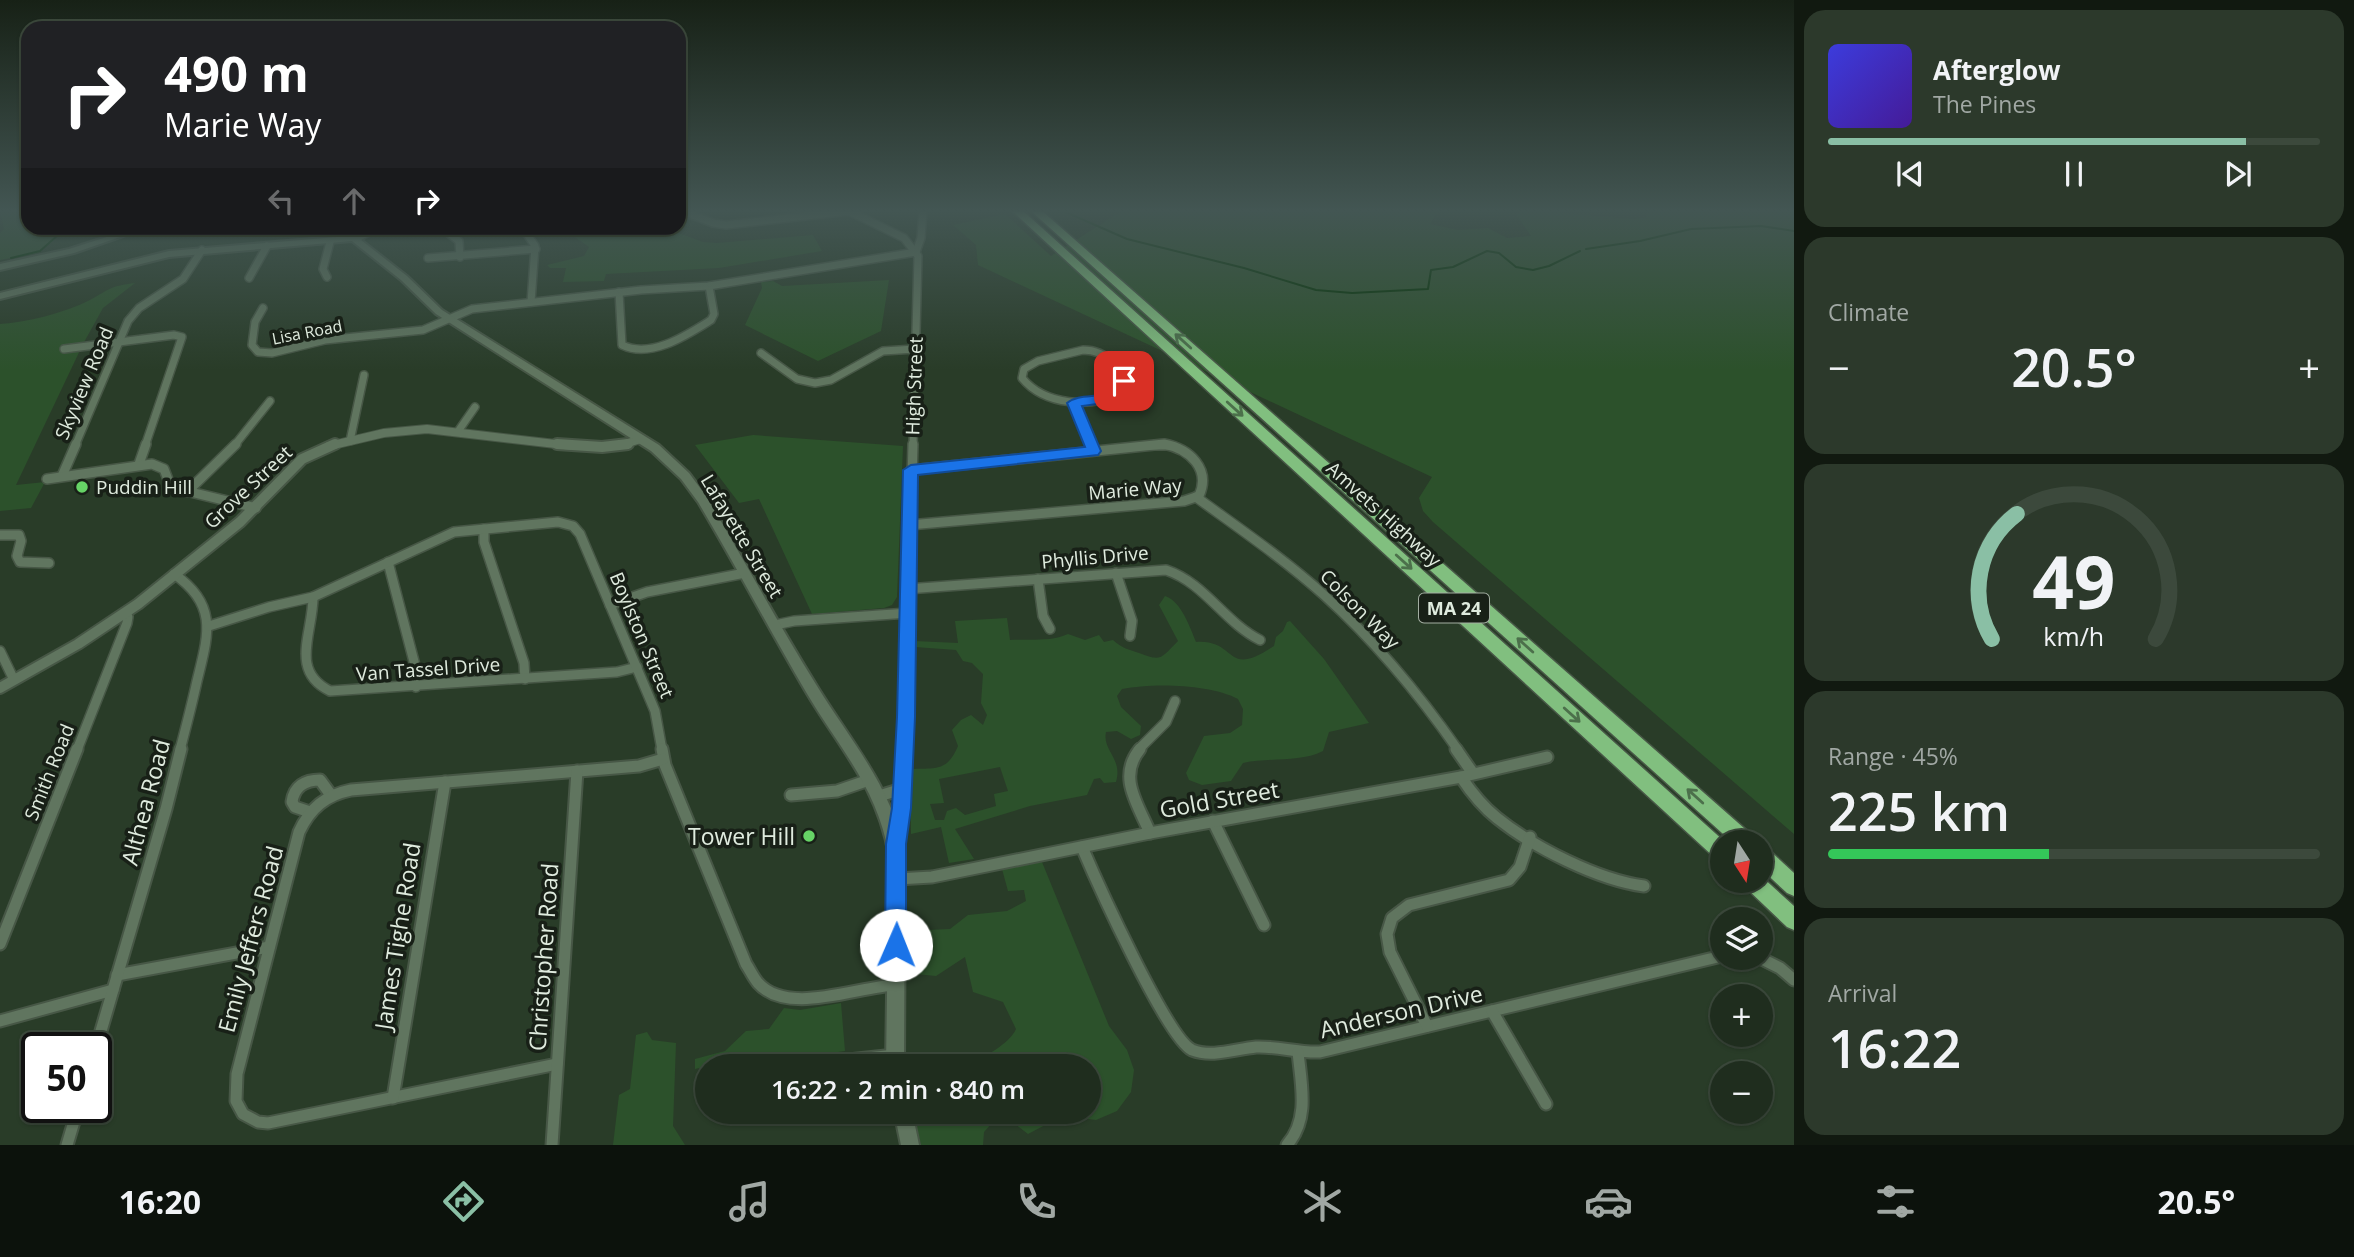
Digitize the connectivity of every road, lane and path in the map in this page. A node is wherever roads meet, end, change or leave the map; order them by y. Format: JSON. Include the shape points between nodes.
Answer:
{"nodes":[{"id":1,"x":128,"y":263,"type":"edge"},
{"id":2,"x":192,"y":263,"type":"edge"},
{"id":3,"x":257,"y":263,"type":"edge"},
{"id":4,"x":324,"y":263,"type":"edge"},
{"id":5,"x":386,"y":263,"type":"edge"},
{"id":6,"x":535,"y":263,"type":"edge"},
{"id":7,"x":846,"y":263,"type":"edge"},
{"id":8,"x":917,"y":263,"type":"edge"},
{"id":9,"x":1076,"y":263,"type":"edge"},
{"id":10,"x":1096,"y":263,"type":"edge"},
{"id":11,"x":327,"y":277,"type":"dead end"},
{"id":12,"x":249,"y":278,"type":"dead end"},
{"id":13,"x":709,"y":286,"type":"junction"},
{"id":14,"x":618,"y":292,"type":"junction"},
{"id":15,"x":0,"y":296,"type":"edge"},
{"id":16,"x":531,"y":302,"type":"junction"},
{"id":17,"x":263,"y":308,"type":"dead end"},
{"id":18,"x":449,"y":319,"type":"junction"},
{"id":19,"x":119,"y":342,"type":"junction"},
{"id":20,"x":64,"y":349,"type":"dead end"},
{"id":21,"x":915,"y":349,"type":"junction"},
{"id":22,"x":761,"y":353,"type":"dead end"},
{"id":23,"x":364,"y":375,"type":"dead end"},
{"id":24,"x":270,"y":401,"type":"dead end"},
{"id":25,"x":1074,"y":403,"type":"junction"},
{"id":26,"x":475,"y":407,"type":"dead end"},
{"id":27,"x":460,"y":430,"type":"junction"},
{"id":28,"x":641,"y":439,"type":"junction"},
{"id":29,"x":350,"y":440,"type":"junction"},
{"id":30,"x":1093,"y":451,"type":"junction"},
{"id":31,"x":139,"y":464,"type":"junction"},
{"id":32,"x":911,"y":470,"type":"junction"},
{"id":33,"x":62,"y":476,"type":"junction"},
{"id":34,"x":47,"y":479,"type":"dead end"},
{"id":35,"x":187,"y":492,"type":"junction"},
{"id":36,"x":1196,"y":497,"type":"junction"},
{"id":37,"x":256,"y":508,"type":"junction"},
{"id":38,"x":909,"y":526,"type":"junction"},
{"id":39,"x":484,"y":529,"type":"junction"},
{"id":40,"x":0,"y":535,"type":"edge"},
{"id":41,"x":388,"y":562,"type":"junction"},
{"id":42,"x":49,"y":563,"type":"dead end"},
{"id":43,"x":745,"y":573,"type":"junction"},
{"id":44,"x":1116,"y":573,"type":"junction"},
{"id":45,"x":174,"y":574,"type":"junction"},
{"id":46,"x":1038,"y":579,"type":"junction"},
{"id":47,"x":908,"y":589,"type":"junction"},
{"id":48,"x":313,"y":597,"type":"junction"},
{"id":49,"x":610,"y":605,"type":"junction"},
{"id":50,"x":125,"y":613,"type":"junction"},
{"id":51,"x":908,"y":613,"type":"junction"},
{"id":52,"x":775,"y":625,"type":"junction"},
{"id":53,"x":209,"y":626,"type":"junction"},
{"id":54,"x":1050,"y":629,"type":"dead end"},
{"id":55,"x":1130,"y":636,"type":"dead end"},
{"id":56,"x":1260,"y":640,"type":"dead end"},
{"id":57,"x":0,"y":650,"type":"edge"},
{"id":58,"x":637,"y":667,"type":"junction"},
{"id":59,"x":525,"y":679,"type":"junction"},
{"id":60,"x":15,"y":680,"type":"junction"},
{"id":61,"x":416,"y":687,"type":"junction"},
{"id":62,"x":0,"y":688,"type":"edge"},
{"id":63,"x":1175,"y":701,"type":"dead end"},
{"id":64,"x":1547,"y":757,"type":"dead end"},
{"id":65,"x":663,"y":759,"type":"junction"},
{"id":66,"x":577,"y":771,"type":"junction"},
{"id":67,"x":1467,"y":774,"type":"junction"},
{"id":68,"x":869,"y":780,"type":"junction"},
{"id":69,"x":445,"y":782,"type":"junction"},
{"id":70,"x":902,"y":789,"type":"junction"},
{"id":71,"x":331,"y":795,"type":"junction"},
{"id":72,"x":791,"y":795,"type":"dead end"},
{"id":73,"x":879,"y":796,"type":"junction"},
{"id":74,"x":310,"y":812,"type":"junction"},
{"id":75,"x":1213,"y":821,"type":"junction"},
{"id":76,"x":1733,"y":830,"type":"edge"},
{"id":77,"x":1150,"y":833,"type":"junction"},
{"id":78,"x":1530,"y":837,"type":"junction"},
{"id":79,"x":1710,"y":841,"type":"edge"},
{"id":80,"x":896,"y":844,"type":"junction"},
{"id":81,"x":1082,"y":847,"type":"junction"},
{"id":82,"x":1773,"y":867,"type":"edge"},
{"id":83,"x":897,"y":879,"type":"junction"},
{"id":84,"x":1644,"y":886,"type":"dead end"},
{"id":85,"x":1794,"y":886,"type":"edge"},
{"id":86,"x":1766,"y":893,"type":"edge"},
{"id":87,"x":1794,"y":920,"type":"edge"},
{"id":88,"x":1264,"y":925,"type":"dead end"},
{"id":89,"x":0,"y":944,"type":"edge"},
{"id":90,"x":269,"y":947,"type":"junction"},
{"id":91,"x":1710,"y":959,"type":"edge"},
{"id":92,"x":1773,"y":964,"type":"edge"},
{"id":93,"x":117,"y":975,"type":"junction"},
{"id":94,"x":1794,"y":980,"type":"edge"},
{"id":95,"x":895,"y":985,"type":"junction"},
{"id":96,"x":113,"y":990,"type":"junction"},
{"id":97,"x":1492,"y":1011,"type":"junction"},
{"id":98,"x":0,"y":1021,"type":"edge"},
{"id":99,"x":1427,"y":1026,"type":"junction"},
{"id":100,"x":101,"y":1032,"type":"edge"},
{"id":101,"x":1298,"y":1052,"type":"junction"},
{"id":102,"x":895,"y":1054,"type":"edge"},
{"id":103,"x":557,"y":1064,"type":"junction"},
{"id":104,"x":393,"y":1098,"type":"junction"},
{"id":105,"x":1546,"y":1104,"type":"dead end"},
{"id":106,"x":74,"y":1123,"type":"edge"},
{"id":107,"x":906,"y":1124,"type":"edge"},
{"id":108,"x":67,"y":1145,"type":"edge"},
{"id":109,"x":552,"y":1145,"type":"edge"},
{"id":110,"x":910,"y":1145,"type":"edge"},
{"id":111,"x":1287,"y":1145,"type":"edge"}],
"edges":[{"from":1,"to":15,"type":"main road"},
{"from":2,"to":19,"type":"street","name":"Skyview Road","via":[[180,281],[131,316]]},
{"from":3,"to":12,"type":"street"},
{"from":4,"to":11,"type":"street"},
{"from":5,"to":18,"type":"main road","name":"Lafayette Street"},
{"from":6,"to":16,"type":"street"},
{"from":7,"to":13,"type":"street"},
{"from":8,"to":21,"type":"street","name":"High Street"},
{"from":9,"to":79,"type":"highway","name":"Amvets Highway","number":"MA 24","one_way":true},
{"from":76,"to":10,"type":"highway","name":"Amvets Highway","number":"MA 24","one_way":true},
{"from":13,"to":14,"type":"street"},
{"from":13,"to":14,"type":"street","via":[[711,320],[660,346],[640,350],[622,345]]},
{"from":14,"to":16,"type":"street"},
{"from":16,"to":18,"type":"street","via":[[468,310]]},
{"from":17,"to":18,"type":"street","name":"Lisa Road","via":[[252,343],[264,354],[330,339],[424,330]]},
{"from":18,"to":28,"type":"main road","name":"Lafayette Street"},
{"from":19,"to":20,"type":"street"},
{"from":19,"to":31,"type":"street","via":[[183,338]]},
{"from":19,"to":33,"type":"street","name":"Skyview Road"},
{"from":21,"to":22,"type":"street","via":[[883,351],[831,380],[815,383],[797,379]]},
{"from":21,"to":32,"type":"street","name":"High Street"},
{"from":23,"to":29,"type":"street"},
{"from":24,"to":35,"type":"street","via":[[237,444]]},
{"from":25,"to":25,"type":"street","via":[[1029,388],[1022,378],[1024,369],[1081,349],[1108,355],[1124,381],[1122,393],[1107,400]]},
{"from":25,"to":30,"type":"street"},
{"from":26,"to":27,"type":"street"},
{"from":27,"to":28,"type":"street","name":"Grove Street","via":[[598,447],[628,445]]},
{"from":27,"to":29,"type":"street","name":"Grove Street","via":[[404,430]]},
{"from":28,"to":43,"type":"main road","name":"Lafayette Street","via":[[692,484]]},
{"from":29,"to":37,"type":"street","name":"Grove Street","via":[[303,458]]},
{"from":30,"to":32,"type":"street","name":"Marie Way"},
{"from":30,"to":36,"type":"street","name":"Marie Way","via":[[1160,444],[1185,449],[1195,457],[1204,480]]},
{"from":31,"to":33,"type":"street"},
{"from":31,"to":35,"type":"street","via":[[160,467],[172,487]]},
{"from":32,"to":38,"type":"street","name":"High Street"},
{"from":33,"to":34,"type":"street"},
{"from":35,"to":37,"type":"street"},
{"from":36,"to":38,"type":"street","name":"Marie Way"},
{"from":36,"to":67,"type":"street","name":"Colson Way","via":[[1338,608],[1429,712]]},
{"from":37,"to":45,"type":"street","name":"Grove Street"},
{"from":38,"to":47,"type":"street","name":"High Street"},
{"from":39,"to":41,"type":"street","name":"Boylston Street","via":[[449,534]]},
{"from":39,"to":49,"type":"street","name":"Boylston Street","via":[[558,522],[573,526]]},
{"from":39,"to":59,"type":"street"},
{"from":40,"to":42,"type":"street","via":[[21,536],[20,562]]},
{"from":41,"to":48,"type":"street","name":"Boylston Street"},
{"from":41,"to":61,"type":"street","via":[[417,673]]},
{"from":43,"to":49,"type":"street"},
{"from":43,"to":52,"type":"main road","name":"Lafayette Street"},
{"from":44,"to":46,"type":"street","name":"Phyllis Drive"},
{"from":44,"to":55,"type":"street","via":[[1133,624]]},
{"from":44,"to":56,"type":"street","name":"Phyllis Drive","via":[[1175,572]]},
{"from":45,"to":50,"type":"street","name":"Grove Street"},
{"from":45,"to":53,"type":"street","via":[[202,603]]},
{"from":46,"to":47,"type":"street","name":"Phyllis Drive"},
{"from":46,"to":54,"type":"street","via":[[1043,616]]},
{"from":47,"to":51,"type":"street","name":"High Street"},
{"from":48,"to":53,"type":"street","name":"Boylston Street"},
{"from":48,"to":61,"type":"street","name":"Van Tassel Drive","via":[[304,664],[311,682],[340,693]]},
{"from":49,"to":58,"type":"street","name":"Boylston Street"},
{"from":50,"to":60,"type":"street","name":"Grove Street"},
{"from":50,"to":89,"type":"street","name":"Smith Road","via":[[127,623]]},
{"from":51,"to":52,"type":"street"},
{"from":51,"to":70,"type":"street","name":"High Street"},
{"from":52,"to":68,"type":"main road","name":"Lafayette Street"},
{"from":53,"to":93,"type":"street","name":"Althea Road","via":[[170,794]]},
{"from":57,"to":60,"type":"street"},
{"from":58,"to":59,"type":"street","name":"Van Tassel Drive"},
{"from":58,"to":65,"type":"street","name":"Boylston Street","via":[[657,716]]},
{"from":59,"to":61,"type":"street","name":"Van Tassel Drive"},
{"from":60,"to":62,"type":"street","name":"Grove Street"},
{"from":63,"to":77,"type":"street","via":[[1171,717],[1133,757],[1128,771]]},
{"from":64,"to":67,"type":"street","name":"Gold Street"},
{"from":65,"to":66,"type":"street","name":"Emily Jeffers Road","via":[[639,766]]},
{"from":65,"to":95,"type":"street","name":"Boylston Street","via":[[746,964],[761,988],[791,1000]]},
{"from":66,"to":69,"type":"street","name":"Emily Jeffers Road"},
{"from":66,"to":103,"type":"street","name":"Christopher Road"},
{"from":67,"to":75,"type":"street","name":"Gold Street"},
{"from":67,"to":78,"type":"street","name":"Colson Way","via":[[1496,817]]},
{"from":68,"to":72,"type":"street","via":[[837,791]]},
{"from":68,"to":73,"type":"main road","name":"Lafayette Street"},
{"from":69,"to":71,"type":"street","name":"Emily Jeffers Road"},
{"from":69,"to":104,"type":"street","name":"James Tighe Road"},
{"from":70,"to":73,"type":"street"},
{"from":70,"to":80,"type":"street","name":"High Street"},
{"from":71,"to":74,"type":"street","name":"Emily Jeffers Road"},
{"from":71,"to":74,"type":"street","via":[[320,780],[299,786],[292,794],[293,804]]},
{"from":73,"to":80,"type":"main road","name":"Lafayette Street"},
{"from":74,"to":90,"type":"street","name":"Emily Jeffers Road","via":[[299,832]]},
{"from":75,"to":77,"type":"street","name":"Gold Street"},
{"from":75,"to":88,"type":"street"},
{"from":77,"to":81,"type":"street","name":"Gold Street"},
{"from":78,"to":84,"type":"street","name":"Colson Way","via":[[1613,880]]},
{"from":78,"to":99,"type":"street","via":[[1520,867],[1509,880],[1409,905],[1390,923],[1390,952]]},
{"from":80,"to":83,"type":"main road","name":"High Street"},
{"from":81,"to":83,"type":"street","name":"Gold Street","via":[[932,877]]},
{"from":81,"to":101,"type":"street","name":"Anderson Drive","via":[[1106,905],[1183,1044],[1205,1054],[1258,1047]]},
{"from":82,"to":85,"type":"highway"},
{"from":83,"to":95,"type":"main road","name":"High Street"},
{"from":86,"to":87,"type":"highway"},
{"from":90,"to":93,"type":"street"},
{"from":90,"to":104,"type":"street","name":"Emily Jeffers Road","via":[[235,1081],[235,1102],[241,1113],[268,1123]]},
{"from":91,"to":97,"type":"street","name":"Anderson Drive"},
{"from":92,"to":94,"type":"street"},
{"from":93,"to":96,"type":"street","name":"Althea Road"},
{"from":95,"to":102,"type":"main road","name":"High Street"},
{"from":96,"to":98,"type":"street"},
{"from":96,"to":100,"type":"street","name":"Althea Road"},
{"from":97,"to":99,"type":"street","name":"Anderson Drive"},
{"from":97,"to":105,"type":"street"},
{"from":99,"to":101,"type":"street","name":"Anderson Drive","via":[[1320,1052]]},
{"from":101,"to":111,"type":"street","via":[[1302,1117],[1297,1135]]},
{"from":103,"to":104,"type":"street","name":"Emily Jeffers Road"},
{"from":103,"to":109,"type":"street","name":"Christopher Road"},
{"from":106,"to":108,"type":"street"},
{"from":107,"to":110,"type":"main road"}]}
